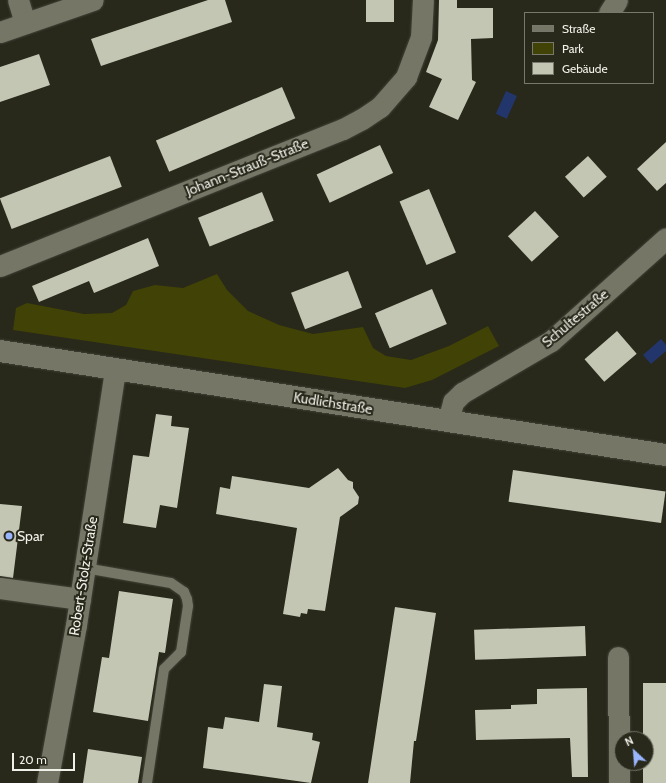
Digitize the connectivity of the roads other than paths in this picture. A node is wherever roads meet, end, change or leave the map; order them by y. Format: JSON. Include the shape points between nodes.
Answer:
{"nodes":[{"id":1,"x":18,"y":0,"type":"edge"},
{"id":2,"x":93,"y":0,"type":"edge"},
{"id":3,"x":423,"y":0,"type":"edge"},
{"id":4,"x":617,"y":0,"type":"edge"},
{"id":5,"x":610,"y":12,"type":"edge"},
{"id":6,"x":26,"y":23,"type":"junction"},
{"id":7,"x":0,"y":32,"type":"edge"},
{"id":8,"x":666,"y":238,"type":"edge"},
{"id":9,"x":0,"y":266,"type":"edge"},
{"id":10,"x":0,"y":351,"type":"edge"},
{"id":11,"x":115,"y":369,"type":"junction"},
{"id":12,"x":448,"y":421,"type":"junction"},
{"id":13,"x":666,"y":455,"type":"edge"},
{"id":14,"x":85,"y":568,"type":"junction"},
{"id":15,"x":0,"y":588,"type":"edge"},
{"id":16,"x":80,"y":599,"type":"junction"},
{"id":17,"x":618,"y":657,"type":"dead end"},
{"id":18,"x":47,"y":783,"type":"edge"},
{"id":19,"x":147,"y":783,"type":"edge"},
{"id":20,"x":619,"y":783,"type":"edge"}],
"edges":[{"from":1,"to":6,"type":"street"},
{"from":2,"to":6,"type":"street"},
{"from":3,"to":9,"type":"street","name":"Johann-Strauß-Straße","via":[[421,37],[406,77],[380,107],[362,119],[343,129]]},
{"from":4,"to":5,"type":"street"},
{"from":6,"to":7,"type":"street"},
{"from":8,"to":12,"type":"street","name":"Schultestraße","via":[[551,341],[462,393],[453,402]]},
{"from":10,"to":11,"type":"street","name":"Kudlichstraße"},
{"from":11,"to":12,"type":"street","name":"Kudlichstraße"},
{"from":11,"to":14,"type":"street","name":"Robert-Stolz-Straße"},
{"from":12,"to":13,"type":"street","name":"Kudlichstraße"},
{"from":14,"to":16,"type":"street","name":"Robert-Stolz-Straße"},
{"from":14,"to":19,"type":"lane","via":[[171,583],[181,589],[187,599],[181,652],[164,669]]},
{"from":15,"to":16,"type":"street"},
{"from":16,"to":18,"type":"street","name":"Robert-Stolz-Straße"},
{"from":17,"to":20,"type":"street"}]}
